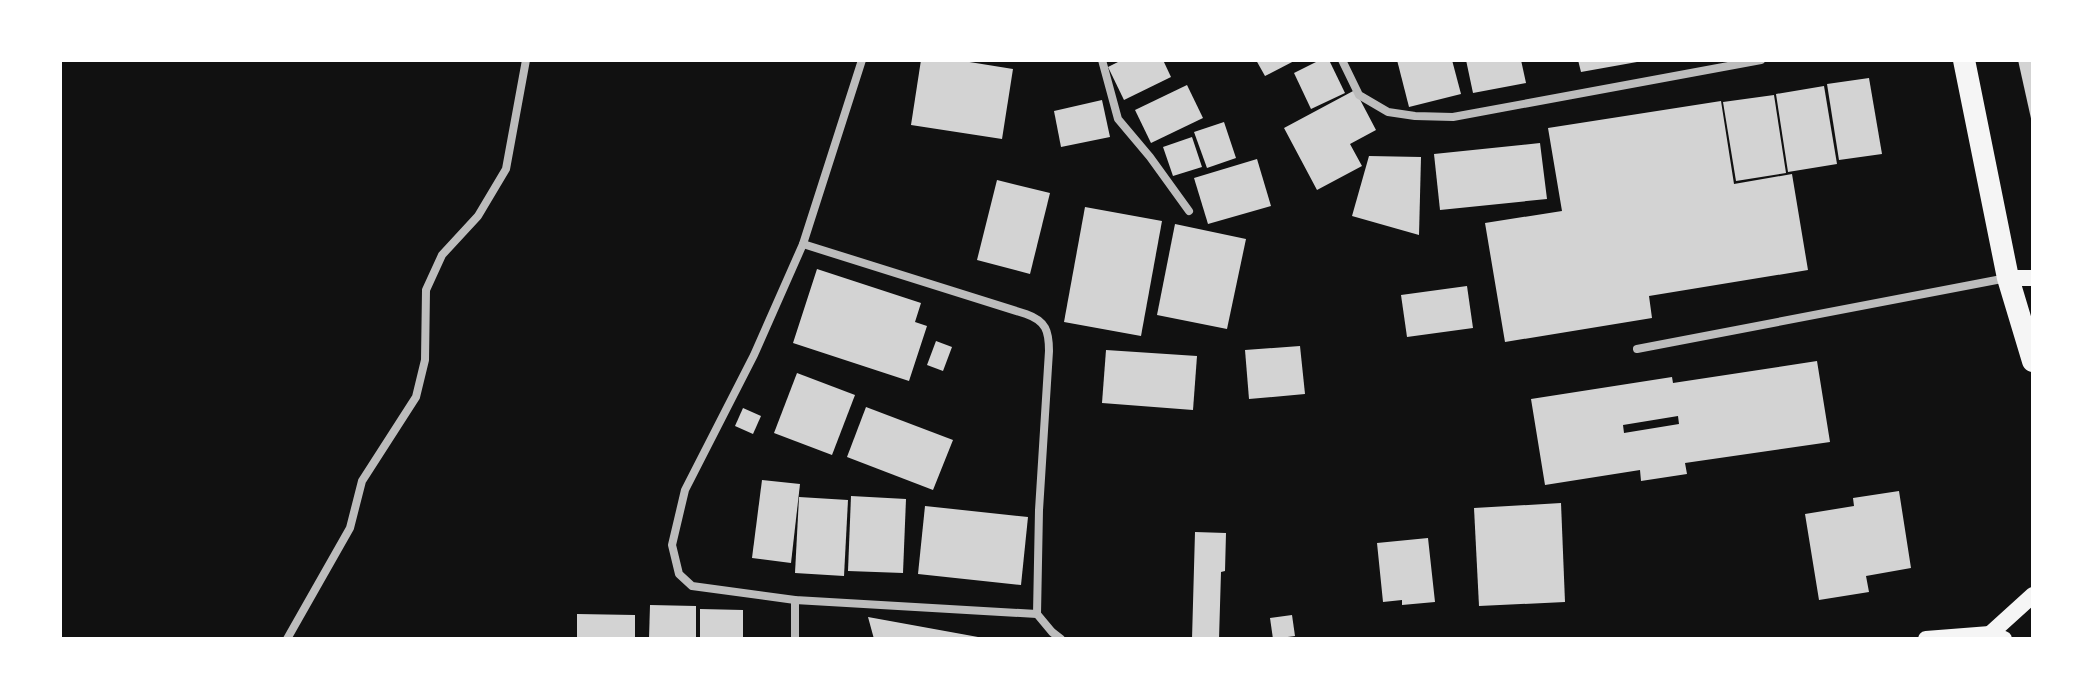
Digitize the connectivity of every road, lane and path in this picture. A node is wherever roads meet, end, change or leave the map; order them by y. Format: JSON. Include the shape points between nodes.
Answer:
{"nodes":[{"id":1,"x":526,"y":60,"type":"edge"},
{"id":2,"x":862,"y":60,"type":"edge"},
{"id":3,"x":1102,"y":60,"type":"edge"},
{"id":4,"x":1342,"y":60,"type":"edge"},
{"id":5,"x":1761,"y":60,"type":"edge"},
{"id":6,"x":1964,"y":60,"type":"edge"},
{"id":7,"x":1189,"y":211,"type":"dead end"},
{"id":8,"x":803,"y":244,"type":"junction"},
{"id":9,"x":2008,"y":278,"type":"junction"},
{"id":10,"x":2033,"y":278,"type":"edge"},
{"id":11,"x":1637,"y":349,"type":"dead end"},
{"id":12,"x":2033,"y":361,"type":"edge"},
{"id":13,"x":2033,"y":595,"type":"edge"},
{"id":14,"x":795,"y":600,"type":"junction"},
{"id":15,"x":1037,"y":614,"type":"junction"},
{"id":16,"x":1997,"y":636,"type":"edge"},
{"id":17,"x":287,"y":639,"type":"edge"},
{"id":18,"x":795,"y":639,"type":"edge"},
{"id":19,"x":1061,"y":639,"type":"edge"},
{"id":20,"x":1926,"y":639,"type":"edge"}],
"edges":[{"from":1,"to":17,"type":"street","via":[[506,169],[478,216],[442,255],[426,290],[425,360],[416,397],[362,481],[350,528]]},
{"from":2,"to":8,"type":"street"},
{"from":3,"to":7,"type":"street","via":[[1118,119]]},
{"from":4,"to":5,"type":"street","via":[[1359,95],[1388,112],[1453,117]]},
{"from":6,"to":9,"type":"highway"},
{"from":8,"to":14,"type":"street","via":[[685,490],[672,545],[679,574],[692,586]]},
{"from":8,"to":15,"type":"street","via":[[1026,314],[1044,325],[1049,351]]},
{"from":9,"to":10,"type":"main road"},
{"from":9,"to":11,"type":"street"},
{"from":9,"to":12,"type":"highway"},
{"from":13,"to":16,"type":"main road"},
{"from":14,"to":15,"type":"street"},
{"from":14,"to":18,"type":"street"},
{"from":15,"to":19,"type":"street"},
{"from":16,"to":20,"type":"main road"}]}
